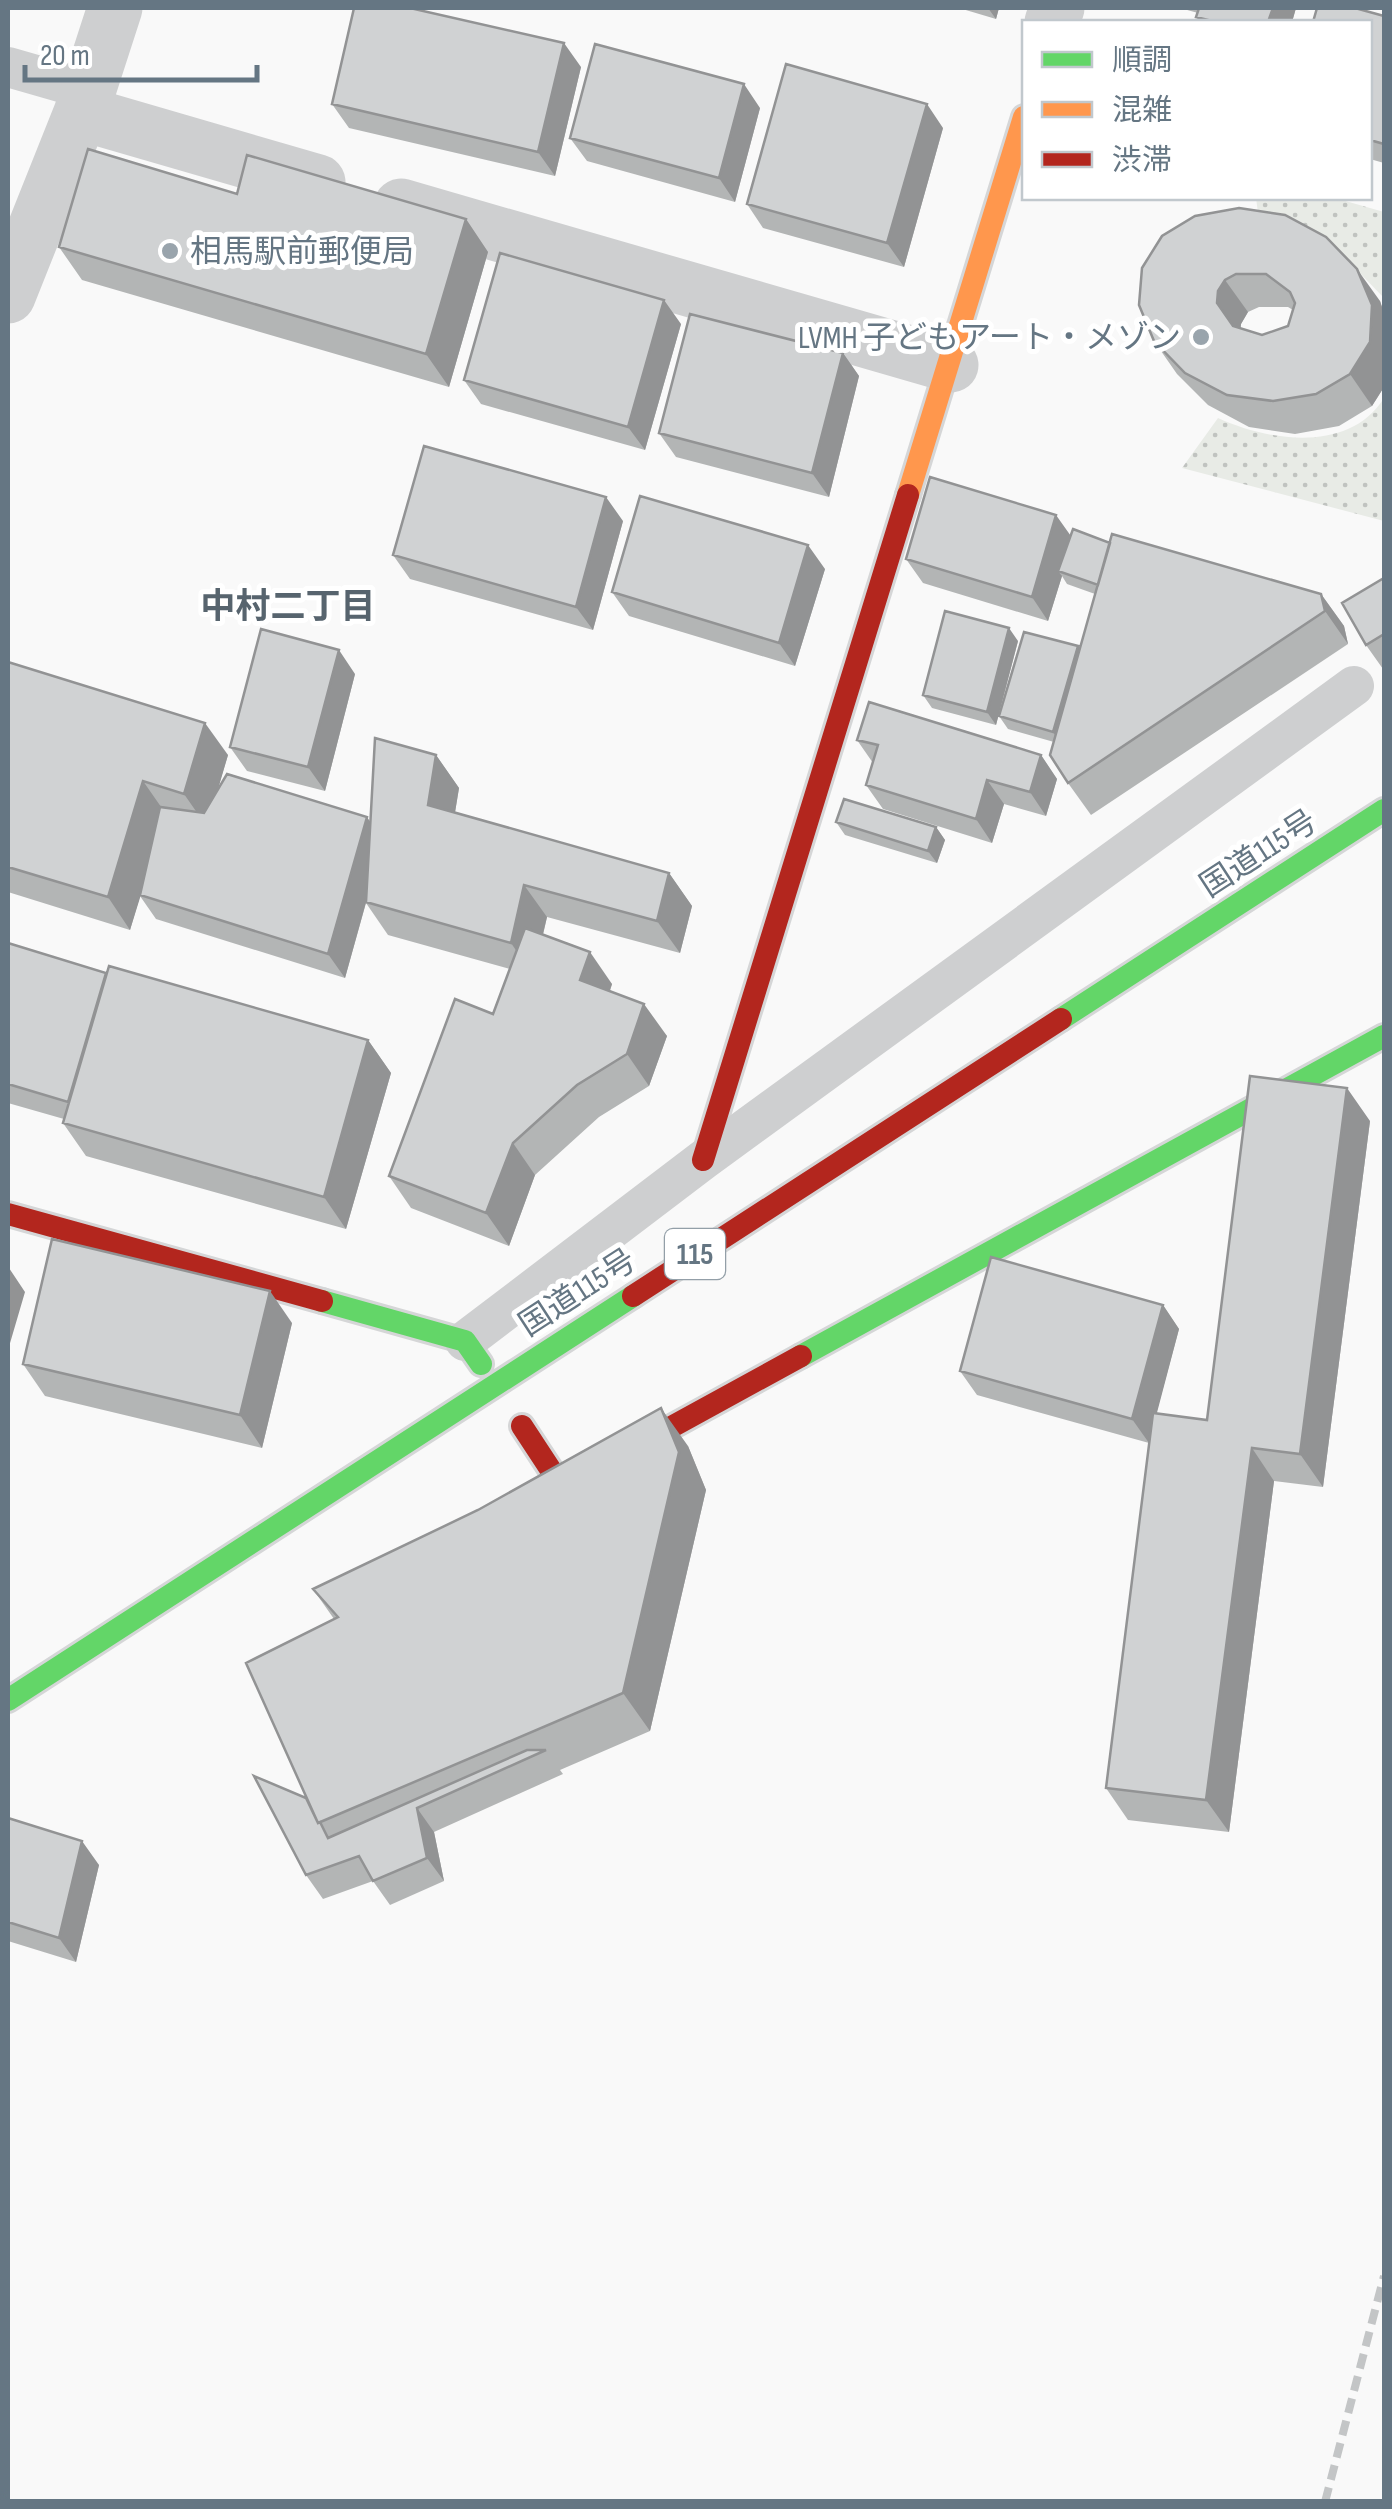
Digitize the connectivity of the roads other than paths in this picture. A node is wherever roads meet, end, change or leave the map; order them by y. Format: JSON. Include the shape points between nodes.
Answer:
{"nodes":[{"id":1,"x":114,"y":8,"type":"edge"},
{"id":2,"x":8,"y":67,"type":"edge"},
{"id":3,"x":85,"y":102,"type":"junction"},
{"id":4,"x":1022,"y":124,"type":"edge"},
{"id":5,"x":8,"y":296,"type":"edge"},
{"id":6,"x":951,"y":366,"type":"junction"},
{"id":7,"x":1354,"y":686,"type":"dead end"},
{"id":8,"x":1384,"y":810,"type":"edge"},
{"id":9,"x":1384,"y":1036,"type":"edge"},
{"id":10,"x":703,"y":1160,"type":"junction"},
{"id":11,"x":8,"y":1214,"type":"edge"},
{"id":12,"x":473,"y":1353,"type":"joint"},
{"id":13,"x":522,"y":1426,"type":"dead end"},
{"id":14,"x":8,"y":1700,"type":"edge"}],
"edges":[{"from":1,"to":3,"type":"street"},
{"from":2,"to":3,"type":"lane"},
{"from":3,"to":5,"type":"street"},
{"from":3,"to":6,"type":"street"},
{"from":4,"to":6,"type":"main road"},
{"from":6,"to":10,"type":"main road"},
{"from":7,"to":10,"type":"lane"},
{"from":8,"to":14,"type":"main road","name":"国道115号","number":"115"},
{"from":9,"to":13,"type":"main road","via":[[562,1487]]},
{"from":10,"to":12,"type":"lane"},
{"from":11,"to":12,"type":"main road"}]}
